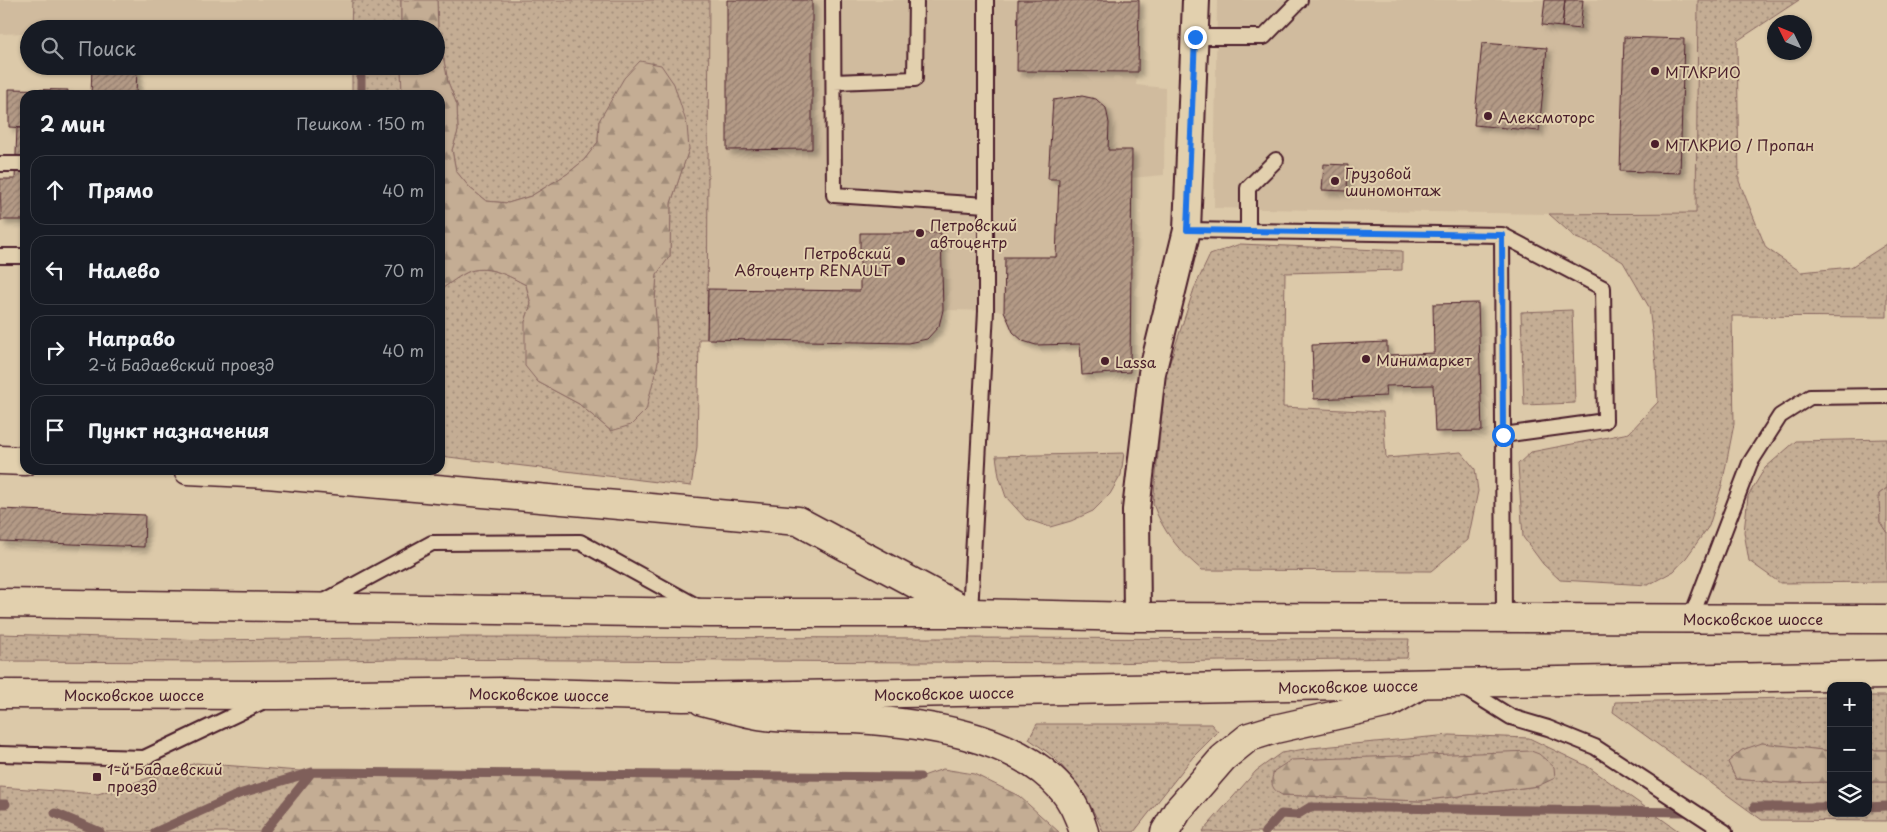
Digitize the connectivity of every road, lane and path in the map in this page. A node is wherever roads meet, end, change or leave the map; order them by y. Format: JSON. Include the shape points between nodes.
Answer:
{"nodes":[{"id":1,"x":833,"y":0,"type":"edge"},
{"id":2,"x":916,"y":0,"type":"edge"},
{"id":3,"x":986,"y":0,"type":"edge"},
{"id":4,"x":1196,"y":0,"type":"edge"},
{"id":5,"x":1300,"y":0,"type":"edge"},
{"id":6,"x":1195,"y":37,"type":"junction"},
{"id":7,"x":834,"y":82,"type":"junction"},
{"id":8,"x":1276,"y":160,"type":"dead end"},
{"id":9,"x":0,"y":164,"type":"edge"},
{"id":10,"x":20,"y":164,"type":"edge"},
{"id":11,"x":986,"y":205,"type":"junction"},
{"id":12,"x":1187,"y":230,"type":"junction"},
{"id":13,"x":1248,"y":232,"type":"junction"},
{"id":14,"x":1502,"y":235,"type":"junction"},
{"id":15,"x":0,"y":256,"type":"edge"},
{"id":16,"x":20,"y":256,"type":"edge"},
{"id":17,"x":1887,"y":396,"type":"edge"},
{"id":18,"x":1503,"y":435,"type":"junction"},
{"id":19,"x":0,"y":460,"type":"edge"},
{"id":20,"x":20,"y":461,"type":"edge"},
{"id":21,"x":299,"y":475,"type":"edge"},
{"id":22,"x":0,"y":603,"type":"edge"},
{"id":23,"x":316,"y":606,"type":"junction"},
{"id":24,"x":710,"y":613,"type":"junction"},
{"id":25,"x":970,"y":613,"type":"junction"},
{"id":26,"x":1137,"y":617,"type":"junction"},
{"id":27,"x":1692,"y":618,"type":"junction"},
{"id":28,"x":1504,"y":619,"type":"junction"},
{"id":29,"x":1887,"y":619,"type":"edge"},
{"id":30,"x":1887,"y":675,"type":"edge"},
{"id":31,"x":1420,"y":684,"type":"junction"},
{"id":32,"x":1459,"y":684,"type":"junction"},
{"id":33,"x":0,"y":694,"type":"edge"},
{"id":34,"x":278,"y":694,"type":"junction"},
{"id":35,"x":683,"y":697,"type":"junction"},
{"id":36,"x":0,"y":754,"type":"edge"},
{"id":37,"x":1084,"y":832,"type":"edge"},
{"id":38,"x":1165,"y":832,"type":"edge"},
{"id":39,"x":1725,"y":832,"type":"edge"}],
"edges":[{"from":1,"to":7,"type":"lane"},
{"from":2,"to":7,"type":"lane","via":[[915,79]]},
{"from":3,"to":11,"type":"lane"},
{"from":4,"to":6,"type":"street"},
{"from":5,"to":6,"type":"lane","via":[[1264,37]]},
{"from":6,"to":12,"type":"street"},
{"from":7,"to":11,"type":"lane","via":[[834,196]]},
{"from":8,"to":13,"type":"lane","via":[[1248,188]]},
{"from":9,"to":10,"type":"lane"},
{"from":11,"to":25,"type":"lane","via":[[983,389]]},
{"from":12,"to":13,"type":"lane"},
{"from":12,"to":26,"type":"street","via":[[1152,373],[1136,510]]},
{"from":13,"to":14,"type":"lane"},
{"from":14,"to":18,"type":"lane"},
{"from":14,"to":18,"type":"lane","via":[[1602,288],[1604,421]]},
{"from":15,"to":16,"type":"lane"},
{"from":17,"to":27,"type":"lane","via":[[1810,396],[1780,416],[1750,463]]},
{"from":18,"to":28,"type":"lane"},
{"from":19,"to":20,"type":"main road"},
{"from":21,"to":25,"type":"main road","via":[[798,521]]},
{"from":22,"to":23,"type":"main road","name":"Московское шоссе"},
{"from":23,"to":24,"type":"main road","name":"Московское шоссе"},
{"from":23,"to":24,"type":"lane","via":[[432,543],[580,542]]},
{"from":24,"to":25,"type":"main road","name":"Московское шоссе"},
{"from":25,"to":26,"type":"main road","name":"Московское шоссе"},
{"from":26,"to":28,"type":"main road","name":"Московское шоссе"},
{"from":27,"to":28,"type":"main road","name":"Московское шоссе"},
{"from":27,"to":29,"type":"main road","name":"Московское шоссе"},
{"from":30,"to":32,"type":"main road","name":"Московское шоссе"},
{"from":31,"to":32,"type":"main road","name":"Московское шоссе"},
{"from":31,"to":35,"type":"main road","name":"Московское шоссе"},
{"from":31,"to":38,"type":"main road","via":[[1389,703],[1249,737],[1223,758],[1178,810]]},
{"from":32,"to":39,"type":"lane","via":[[1511,717],[1595,747]]},
{"from":33,"to":34,"type":"main road","name":"Московское шоссе"},
{"from":34,"to":35,"type":"main road","name":"Московское шоссе","via":[[504,692]]},
{"from":34,"to":36,"type":"lane","via":[[144,758]]},
{"from":35,"to":37,"type":"main road","via":[[765,716],[857,719],[934,727],[1003,746],[1042,769],[1063,789]]}]}
